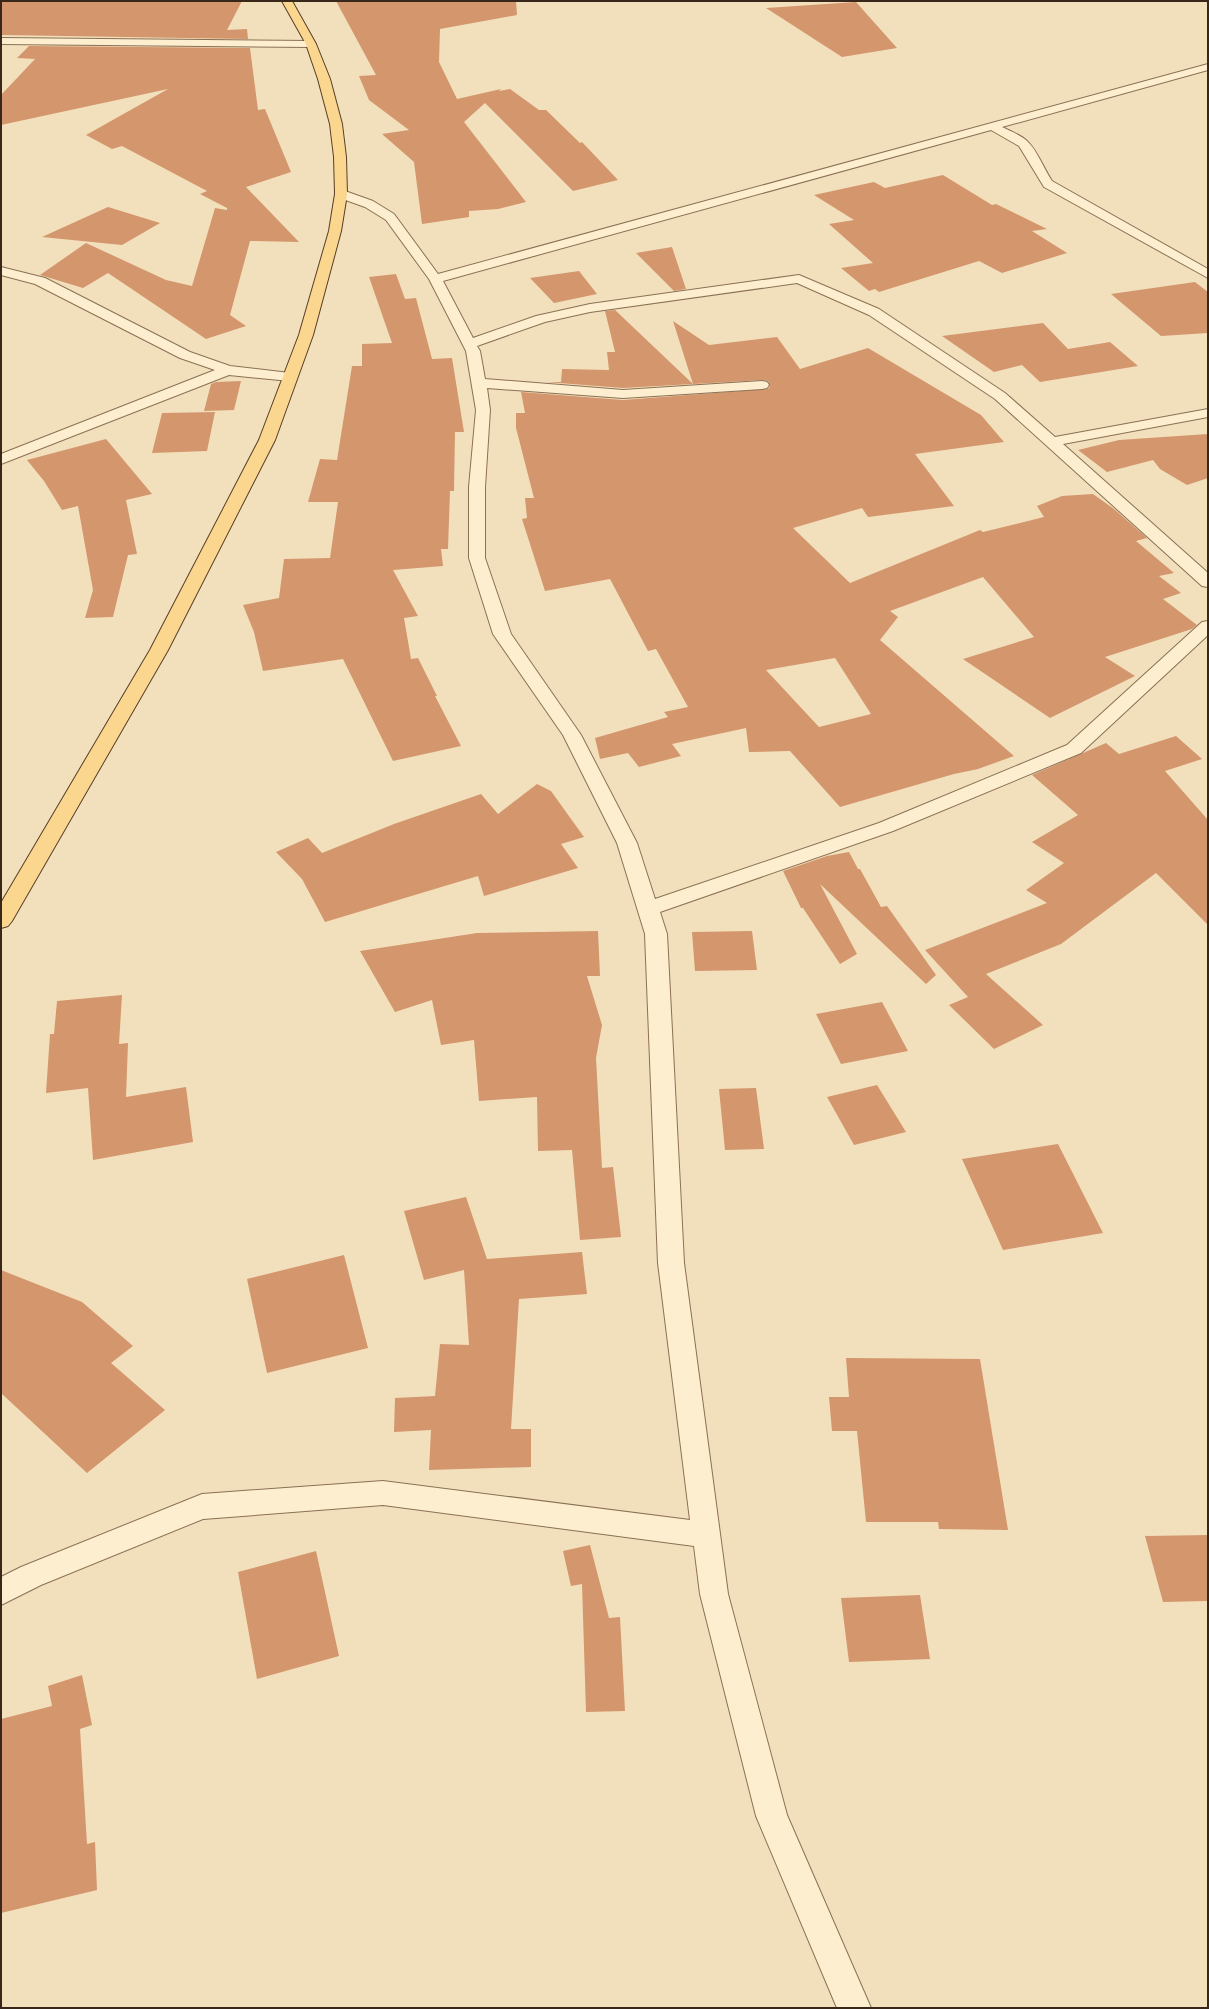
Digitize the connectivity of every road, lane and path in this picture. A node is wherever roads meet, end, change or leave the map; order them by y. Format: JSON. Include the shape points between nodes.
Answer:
{"nodes":[{"id":1,"x":287,"y":1,"type":"edge"},
{"id":2,"x":1,"y":41,"type":"edge"},
{"id":3,"x":311,"y":44,"type":"junction"},
{"id":4,"x":1208,"y":68,"type":"edge"},
{"id":5,"x":992,"y":126,"type":"junction"},
{"id":6,"x":341,"y":194,"type":"junction"},
{"id":7,"x":1,"y":271,"type":"edge"},
{"id":8,"x":1208,"y":274,"type":"edge"},
{"id":9,"x":435,"y":279,"type":"junction"},
{"id":10,"x":468,"y":344,"type":"junction"},
{"id":11,"x":228,"y":370,"type":"junction"},
{"id":12,"x":290,"y":377,"type":"junction"},
{"id":13,"x":478,"y":383,"type":"junction"},
{"id":14,"x":762,"y":385,"type":"dead end"},
{"id":15,"x":1208,"y":413,"type":"edge"},
{"id":16,"x":1051,"y":442,"type":"junction"},
{"id":17,"x":1,"y":459,"type":"edge"},
{"id":18,"x":1208,"y":582,"type":"edge"},
{"id":19,"x":1208,"y":626,"type":"edge"},
{"id":20,"x":648,"y":909,"type":"junction"},
{"id":21,"x":1,"y":921,"type":"edge"},
{"id":22,"x":706,"y":1535,"type":"junction"},
{"id":23,"x":1,"y":1592,"type":"edge"},
{"id":24,"x":854,"y":2008,"type":"edge"}],
"edges":[{"from":1,"to":3,"type":"main road"},
{"from":2,"to":3,"type":"street"},
{"from":3,"to":6,"type":"main road","via":[[336,124]]},
{"from":4,"to":5,"type":"street"},
{"from":5,"to":8,"type":"street","via":[[1022,144],[1031,153],[1048,184]]},
{"from":5,"to":9,"type":"street"},
{"from":6,"to":9,"type":"street","via":[[369,204],[390,217]]},
{"from":6,"to":12,"type":"main road","via":[[335,231],[306,335]]},
{"from":7,"to":11,"type":"street","via":[[40,280],[185,355]]},
{"from":9,"to":10,"type":"street"},
{"from":10,"to":13,"type":"street","via":[[473,351]]},
{"from":10,"to":16,"type":"street","via":[[541,319],[590,308],[799,279],[874,312],[1000,396]]},
{"from":11,"to":12,"type":"street"},
{"from":11,"to":17,"type":"street"},
{"from":12,"to":21,"type":"main road","via":[[267,440],[159,650]]},
{"from":13,"to":14,"type":"street","via":[[623,394]]},
{"from":13,"to":20,"type":"street","via":[[483,410],[477,487],[477,558],[502,634],[572,735],[627,843]]},
{"from":15,"to":16,"type":"street"},
{"from":16,"to":18,"type":"street"},
{"from":19,"to":20,"type":"street","via":[[1074,749],[886,827]]},
{"from":20,"to":22,"type":"street","via":[[656,934],[671,1263]]},
{"from":22,"to":23,"type":"street","via":[[383,1493],[202,1507],[31,1576]]},
{"from":22,"to":24,"type":"street","via":[[714,1594],[772,1816]]}]}
